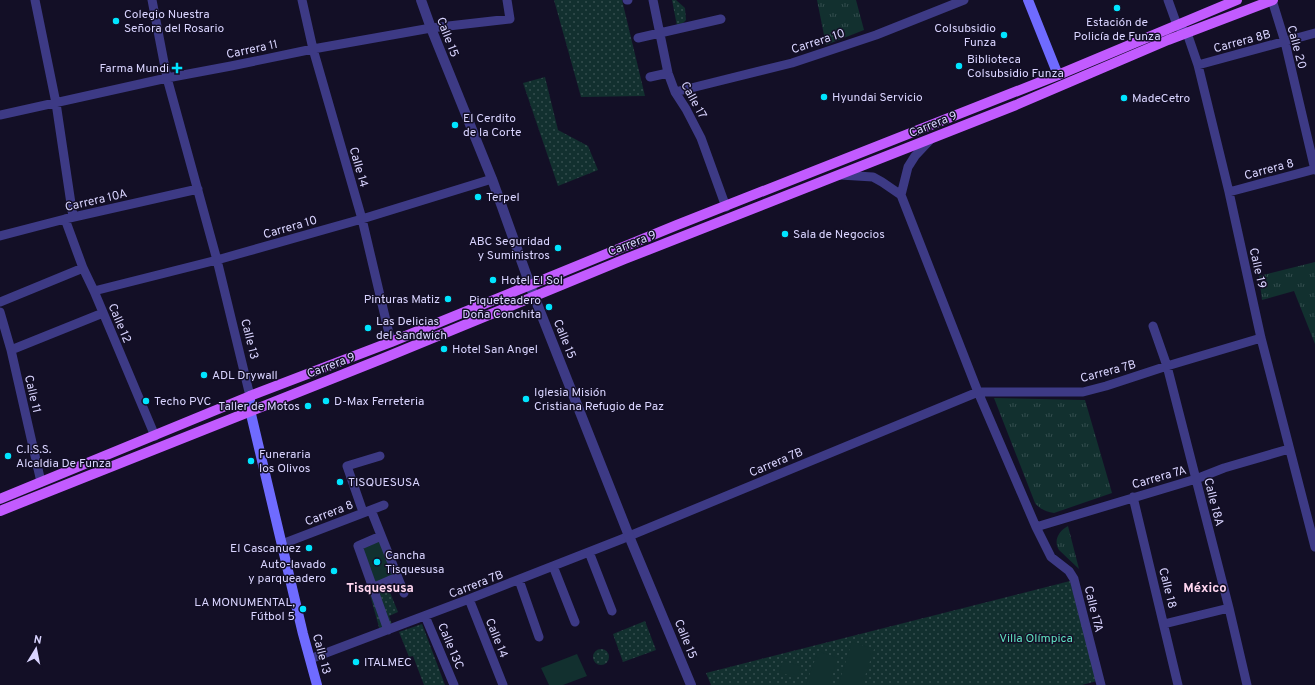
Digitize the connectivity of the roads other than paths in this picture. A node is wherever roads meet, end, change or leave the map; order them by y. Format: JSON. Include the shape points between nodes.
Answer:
{"nodes":[{"id":1,"x":35,"y":0,"type":"edge"},
{"id":2,"x":152,"y":0,"type":"edge"},
{"id":3,"x":302,"y":0,"type":"edge"},
{"id":4,"x":421,"y":0,"type":"edge"},
{"id":5,"x":507,"y":0,"type":"edge"},
{"id":6,"x":653,"y":0,"type":"edge"},
{"id":7,"x":964,"y":0,"type":"edge"},
{"id":8,"x":1028,"y":0,"type":"edge"},
{"id":9,"x":1168,"y":0,"type":"edge"},
{"id":10,"x":1237,"y":0,"type":"edge"},
{"id":11,"x":1273,"y":0,"type":"edge"},
{"id":12,"x":720,"y":19,"type":"dead end"},
{"id":13,"x":1177,"y":25,"type":"junction"},
{"id":14,"x":431,"y":28,"type":"junction"},
{"id":15,"x":660,"y":32,"type":"junction"},
{"id":16,"x":1187,"y":33,"type":"junction"},
{"id":17,"x":1315,"y":33,"type":"edge"},
{"id":18,"x":638,"y":38,"type":"dead end"},
{"id":19,"x":1285,"y":42,"type":"junction"},
{"id":20,"x":313,"y":49,"type":"junction"},
{"id":21,"x":1198,"y":65,"type":"junction"},
{"id":22,"x":668,"y":73,"type":"junction"},
{"id":23,"x":1058,"y":74,"type":"junction"},
{"id":24,"x":650,"y":77,"type":"dead end"},
{"id":25,"x":167,"y":78,"type":"junction"},
{"id":26,"x":675,"y":92,"type":"junction"},
{"id":27,"x":56,"y":103,"type":"junction"},
{"id":28,"x":0,"y":115,"type":"edge"},
{"id":29,"x":932,"y":138,"type":"junction"},
{"id":30,"x":1315,"y":169,"type":"edge"},
{"id":31,"x":839,"y":175,"type":"junction"},
{"id":32,"x":492,"y":179,"type":"junction"},
{"id":33,"x":198,"y":189,"type":"junction"},
{"id":34,"x":1229,"y":192,"type":"junction"},
{"id":35,"x":901,"y":195,"type":"junction"},
{"id":36,"x":726,"y":207,"type":"junction"},
{"id":37,"x":69,"y":218,"type":"junction"},
{"id":38,"x":362,"y":219,"type":"junction"},
{"id":39,"x":0,"y":236,"type":"edge"},
{"id":40,"x":217,"y":260,"type":"junction"},
{"id":41,"x":83,"y":268,"type":"junction"},
{"id":42,"x":530,"y":284,"type":"junction"},
{"id":43,"x":94,"y":291,"type":"junction"},
{"id":44,"x":534,"y":296,"type":"junction"},
{"id":45,"x":0,"y":302,"type":"edge"},
{"id":46,"x":0,"y":312,"type":"edge"},
{"id":47,"x":103,"y":313,"type":"junction"},
{"id":48,"x":1153,"y":326,"type":"dead end"},
{"id":49,"x":1261,"y":338,"type":"junction"},
{"id":50,"x":391,"y":342,"type":"junction"},
{"id":51,"x":11,"y":350,"type":"junction"},
{"id":52,"x":1167,"y":366,"type":"junction"},
{"id":53,"x":978,"y":392,"type":"junction"},
{"id":54,"x":250,"y":396,"type":"junction"},
{"id":55,"x":250,"y":410,"type":"junction"},
{"id":56,"x":155,"y":436,"type":"junction"},
{"id":57,"x":1289,"y":448,"type":"junction"},
{"id":58,"x":380,"y":456,"type":"dead end"},
{"id":59,"x":1196,"y":479,"type":"junction"},
{"id":60,"x":41,"y":482,"type":"junction"},
{"id":61,"x":1133,"y":497,"type":"junction"},
{"id":62,"x":0,"y":499,"type":"edge"},
{"id":63,"x":384,"y":504,"type":"dead end"},
{"id":64,"x":0,"y":511,"type":"edge"},
{"id":65,"x":367,"y":511,"type":"junction"},
{"id":66,"x":1036,"y":527,"type":"junction"},
{"id":67,"x":381,"y":536,"type":"junction"},
{"id":68,"x":629,"y":536,"type":"junction"},
{"id":69,"x":282,"y":544,"type":"junction"},
{"id":70,"x":1315,"y":544,"type":"edge"},
{"id":71,"x":589,"y":552,"type":"junction"},
{"id":72,"x":553,"y":566,"type":"junction"},
{"id":73,"x":397,"y":577,"type":"junction"},
{"id":74,"x":519,"y":580,"type":"junction"},
{"id":75,"x":372,"y":588,"type":"junction"},
{"id":76,"x":404,"y":593,"type":"dead end"},
{"id":77,"x":469,"y":599,"type":"junction"},
{"id":78,"x":1229,"y":608,"type":"junction"},
{"id":79,"x":612,"y":611,"type":"dead end"},
{"id":80,"x":425,"y":616,"type":"junction"},
{"id":81,"x":575,"y":622,"type":"dead end"},
{"id":82,"x":1164,"y":624,"type":"junction"},
{"id":83,"x":388,"y":630,"type":"junction"},
{"id":84,"x":539,"y":637,"type":"dead end"},
{"id":85,"x":310,"y":659,"type":"junction"},
{"id":86,"x":317,"y":685,"type":"edge"},
{"id":87,"x":454,"y":685,"type":"edge"},
{"id":88,"x":503,"y":685,"type":"edge"},
{"id":89,"x":691,"y":685,"type":"edge"},
{"id":90,"x":1100,"y":685,"type":"edge"},
{"id":91,"x":1178,"y":685,"type":"edge"},
{"id":92,"x":1247,"y":685,"type":"edge"}],
"edges":[{"from":1,"to":27,"type":"street","name":"Calle 12"},
{"from":2,"to":25,"type":"street","name":"Calle 13"},
{"from":3,"to":20,"type":"street","name":"Calle 14"},
{"from":4,"to":14,"type":"street","name":"Calle 15"},
{"from":5,"to":14,"type":"street","name":"Carrera 11","via":[[510,19]]},
{"from":6,"to":15,"type":"street","name":"Calle 17"},
{"from":7,"to":26,"type":"street","name":"Carrera 10","via":[[876,35],[792,63]]},
{"from":8,"to":23,"type":"main road"},
{"from":9,"to":13,"type":"street"},
{"from":10,"to":13,"type":"main road","name":"Carrera 9"},
{"from":11,"to":16,"type":"main road","name":"Carrera 9"},
{"from":11,"to":19,"type":"street","name":"Calle 20"},
{"from":12,"to":15,"type":"street"},
{"from":13,"to":16,"type":"street"},
{"from":13,"to":23,"type":"main road","name":"Carrera 9"},
{"from":14,"to":20,"type":"street","name":"Carrera 11"},
{"from":14,"to":32,"type":"street","name":"Calle 15"},
{"from":15,"to":18,"type":"street"},
{"from":15,"to":22,"type":"street","name":"Calle 17"},
{"from":16,"to":21,"type":"street","name":"Calle 19"},
{"from":16,"to":29,"type":"main road","name":"Carrera 9"},
{"from":17,"to":19,"type":"street","name":"Carrera 8B"},
{"from":19,"to":21,"type":"street","name":"Carrera 8B"},
{"from":19,"to":30,"type":"street","name":"Calle 20"},
{"from":20,"to":25,"type":"street","name":"Carrera 11"},
{"from":20,"to":38,"type":"street","name":"Calle 14"},
{"from":21,"to":34,"type":"street","name":"Calle 19"},
{"from":22,"to":24,"type":"street"},
{"from":22,"to":26,"type":"street","name":"Calle 17"},
{"from":23,"to":36,"type":"main road","name":"Carrera 9"},
{"from":25,"to":27,"type":"street","name":"Carrera 11"},
{"from":25,"to":33,"type":"street","name":"Calle 13"},
{"from":26,"to":36,"type":"street","name":"Calle 17","via":[[701,138]]},
{"from":27,"to":28,"type":"street","name":"Carrera 11"},
{"from":27,"to":37,"type":"street","name":"Calle 12"},
{"from":29,"to":31,"type":"main road","name":"Carrera 9"},
{"from":29,"to":35,"type":"street","via":[[908,167]]},
{"from":30,"to":34,"type":"street","name":"Carrera 8"},
{"from":31,"to":35,"type":"street","via":[[873,177]]},
{"from":31,"to":44,"type":"main road","name":"Carrera 9"},
{"from":32,"to":38,"type":"street","name":"Carrera 10"},
{"from":32,"to":42,"type":"street","name":"Calle 15"},
{"from":33,"to":37,"type":"street","name":"Carrera 10A"},
{"from":33,"to":40,"type":"street","name":"Calle 13"},
{"from":34,"to":49,"type":"street","name":"Calle 19"},
{"from":35,"to":53,"type":"street","name":"Calle 17A"},
{"from":36,"to":42,"type":"main road","name":"Carrera 9"},
{"from":37,"to":39,"type":"street","name":"Carrera 10A"},
{"from":37,"to":41,"type":"street","name":"Calle 12"},
{"from":38,"to":40,"type":"street","name":"Carrera 10"},
{"from":38,"to":50,"type":"street","name":"Calle 14"},
{"from":40,"to":43,"type":"street","name":"Carrera 10"},
{"from":40,"to":54,"type":"street","name":"Calle 13"},
{"from":41,"to":43,"type":"street","name":"Calle 12"},
{"from":41,"to":45,"type":"street"},
{"from":42,"to":44,"type":"street","name":"Calle 15"},
{"from":42,"to":50,"type":"main road","name":"Carrera 9"},
{"from":43,"to":47,"type":"street","name":"Calle 12"},
{"from":44,"to":55,"type":"main road","name":"Carrera 9"},
{"from":44,"to":68,"type":"street","name":"Calle 15"},
{"from":46,"to":51,"type":"street","name":"Calle 11"},
{"from":47,"to":51,"type":"street"},
{"from":47,"to":56,"type":"street","name":"Calle 12"},
{"from":48,"to":52,"type":"street","name":"Calle 18A"},
{"from":49,"to":52,"type":"street","name":"Carrera 7B"},
{"from":49,"to":57,"type":"street","name":"Calle 19"},
{"from":50,"to":54,"type":"main road","name":"Carrera 9"},
{"from":51,"to":60,"type":"street","name":"Calle 11"},
{"from":52,"to":53,"type":"street","name":"Carrera 7B","via":[[1083,392]]},
{"from":52,"to":59,"type":"street","name":"Calle 18A"},
{"from":53,"to":66,"type":"street","name":"Calle 17A"},
{"from":53,"to":68,"type":"street","name":"Carrera 7B"},
{"from":54,"to":55,"type":"main road","name":"Calle 13"},
{"from":54,"to":56,"type":"main road","name":"Carrera 9"},
{"from":55,"to":64,"type":"main road","name":"Carrera 9"},
{"from":55,"to":69,"type":"main road","name":"Calle 13"},
{"from":56,"to":60,"type":"main road","name":"Carrera 9"},
{"from":57,"to":59,"type":"street","name":"Carrera 7A"},
{"from":57,"to":70,"type":"street","name":"Calle 19"},
{"from":58,"to":65,"type":"street","via":[[347,466]]},
{"from":59,"to":61,"type":"street","name":"Carrera 7A"},
{"from":59,"to":78,"type":"street","name":"Calle 18A"},
{"from":60,"to":62,"type":"main road","name":"Carrera 9"},
{"from":61,"to":66,"type":"street","name":"Carrera 7A"},
{"from":61,"to":82,"type":"street","name":"Calle 18"},
{"from":63,"to":65,"type":"street","name":"Carrera 8"},
{"from":65,"to":67,"type":"street"},
{"from":65,"to":69,"type":"street","name":"Carrera 8"},
{"from":66,"to":90,"type":"street","name":"Calle 17A","via":[[1051,557],[1069,571],[1074,579]]},
{"from":67,"to":73,"type":"street"},
{"from":67,"to":75,"type":"street","via":[[358,546]]},
{"from":68,"to":71,"type":"street","name":"Carrera 7B"},
{"from":68,"to":89,"type":"street","name":"Calle 15"},
{"from":69,"to":85,"type":"main road","name":"Calle 13"},
{"from":71,"to":72,"type":"street","name":"Carrera 7B"},
{"from":71,"to":79,"type":"street"},
{"from":72,"to":74,"type":"street","name":"Carrera 7B"},
{"from":72,"to":81,"type":"street"},
{"from":73,"to":75,"type":"street"},
{"from":73,"to":76,"type":"street"},
{"from":74,"to":77,"type":"street","name":"Carrera 7B"},
{"from":74,"to":84,"type":"street"},
{"from":75,"to":83,"type":"street"},
{"from":77,"to":80,"type":"street","name":"Carrera 7B"},
{"from":77,"to":88,"type":"street","name":"Calle 14"},
{"from":78,"to":82,"type":"street"},
{"from":78,"to":92,"type":"street","name":"Calle 18A"},
{"from":80,"to":83,"type":"street","name":"Carrera 7B"},
{"from":80,"to":87,"type":"street","name":"Calle 13C"},
{"from":82,"to":91,"type":"street","name":"Calle 18"},
{"from":83,"to":85,"type":"street","name":"Carrera 7B"},
{"from":85,"to":86,"type":"main road","name":"Calle 13"}]}
